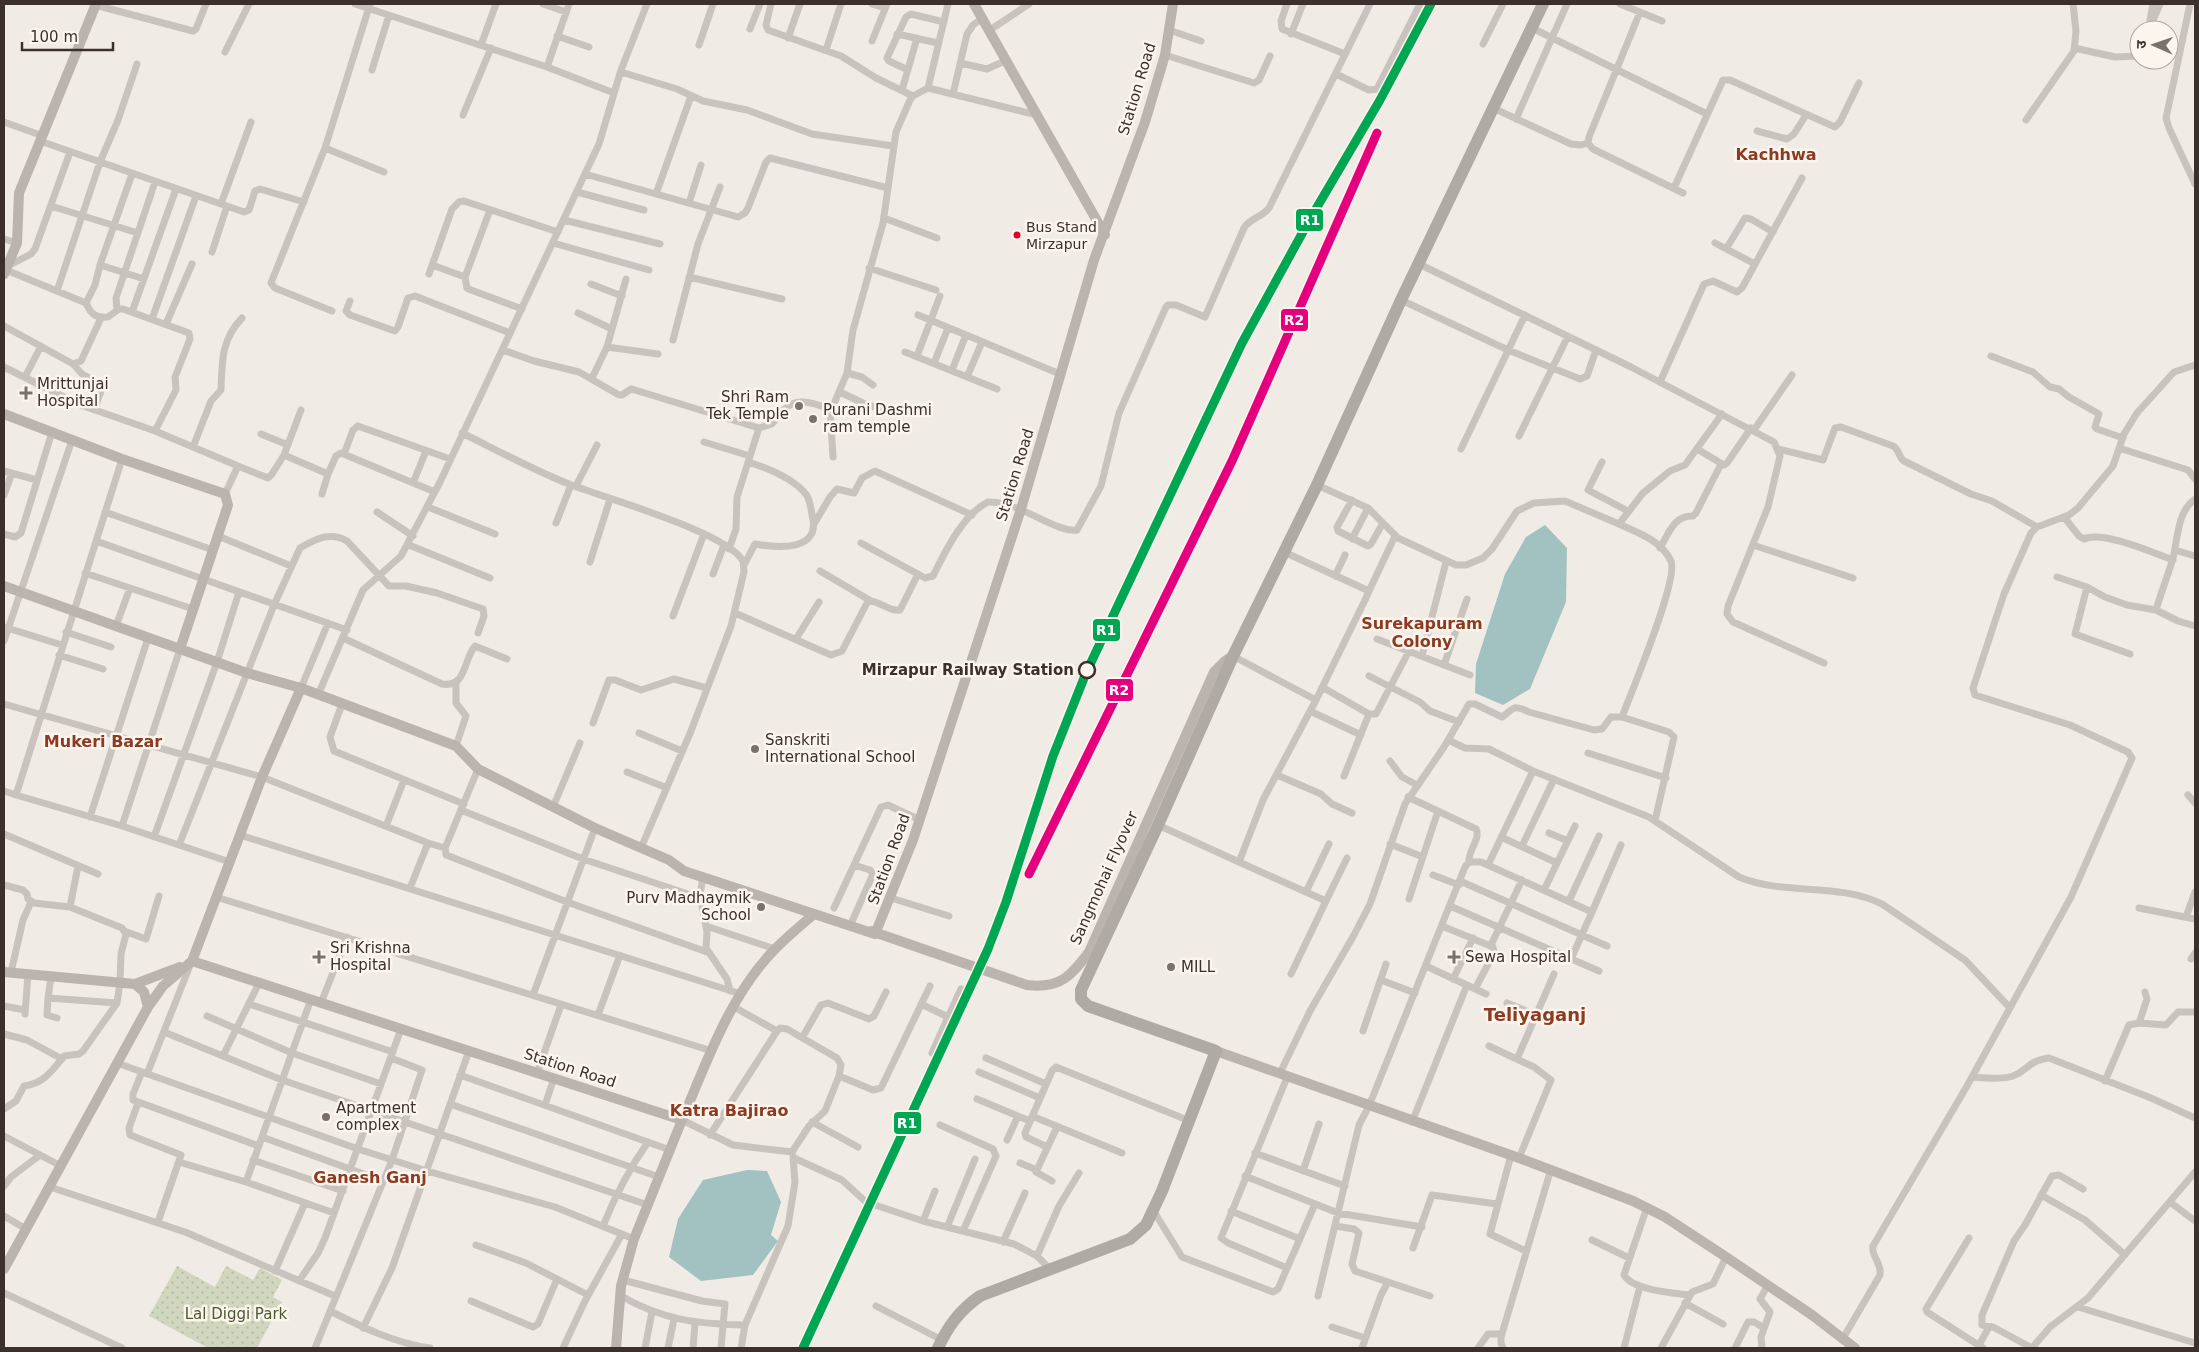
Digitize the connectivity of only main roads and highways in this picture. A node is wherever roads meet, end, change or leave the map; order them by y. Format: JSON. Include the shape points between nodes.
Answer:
{"nodes":[{"id":1,"x":1543,"y":4,"type":"edge"},
{"id":2,"x":940,"y":1344,"type":"edge"}],
"edges":[{"from":1,"to":2,"type":"highway","via":[[1233,656],[1083,984],[1080,995],[1084,1004],[1216,1051],[1153,1210],[1146,1225],[1130,1238],[980,1296],[965,1307]]}]}
